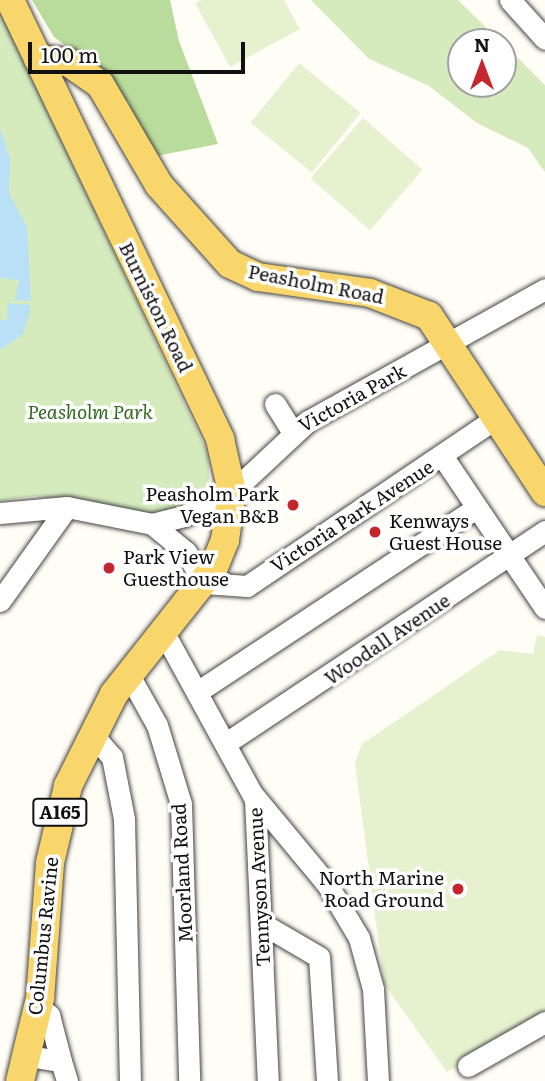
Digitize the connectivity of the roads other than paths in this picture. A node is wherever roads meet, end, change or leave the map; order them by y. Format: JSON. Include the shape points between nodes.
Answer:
{"nodes":[{"id":1,"x":10,"y":0,"type":"edge"},
{"id":2,"x":22,"y":0,"type":"edge"},
{"id":3,"x":510,"y":0,"type":"edge"},
{"id":4,"x":545,"y":39,"type":"edge"},
{"id":5,"x":33,"y":48,"type":"junction"},
{"id":6,"x":60,"y":105,"type":"junction"},
{"id":7,"x":118,"y":109,"type":"junction"},
{"id":8,"x":545,"y":289,"type":"edge"},
{"id":9,"x":451,"y":345,"type":"junction"},
{"id":10,"x":275,"y":404,"type":"dead end"},
{"id":11,"x":493,"y":420,"type":"junction"},
{"id":12,"x":292,"y":431,"type":"junction"},
{"id":13,"x":443,"y":457,"type":"junction"},
{"id":14,"x":232,"y":492,"type":"junction"},
{"id":15,"x":545,"y":492,"type":"edge"},
{"id":16,"x":67,"y":507,"type":"junction"},
{"id":17,"x":475,"y":509,"type":"junction"},
{"id":18,"x":0,"y":513,"type":"edge"},
{"id":19,"x":152,"y":524,"type":"junction"},
{"id":20,"x":545,"y":531,"type":"edge"},
{"id":21,"x":507,"y":559,"type":"junction"},
{"id":22,"x":204,"y":583,"type":"junction"},
{"id":23,"x":0,"y":601,"type":"edge"},
{"id":24,"x":545,"y":608,"type":"edge"},
{"id":25,"x":164,"y":633,"type":"junction"},
{"id":26,"x":129,"y":675,"type":"junction"},
{"id":27,"x":197,"y":692,"type":"junction"},
{"id":28,"x":91,"y":733,"type":"junction"},
{"id":29,"x":226,"y":743,"type":"junction"},
{"id":30,"x":252,"y":794,"type":"junction"},
{"id":31,"x":261,"y":923,"type":"junction"},
{"id":32,"x":38,"y":1007,"type":"junction"},
{"id":33,"x":545,"y":1022,"type":"edge"},
{"id":34,"x":468,"y":1066,"type":"dead end"},
{"id":35,"x":24,"y":1068,"type":"edge"},
{"id":36,"x":64,"y":1071,"type":"edge"},
{"id":37,"x":130,"y":1081,"type":"edge"},
{"id":38,"x":189,"y":1081,"type":"edge"},
{"id":39,"x":268,"y":1081,"type":"edge"},
{"id":40,"x":327,"y":1081,"type":"edge"},
{"id":41,"x":378,"y":1081,"type":"edge"}],
"edges":[{"from":1,"to":5,"type":"main road","name":"Burniston Road","number":"A165"},
{"from":2,"to":5,"type":"main road","name":"Burniston Road","number":"A165"},
{"from":3,"to":4,"type":"street"},
{"from":5,"to":6,"type":"main road","name":"Burniston Road","number":"A165"},
{"from":5,"to":7,"type":"main road","name":"Peasholm Road","via":[[79,68]]},
{"from":6,"to":7,"type":"main road","via":[[89,96]]},
{"from":6,"to":14,"type":"main road","name":"Burniston Road","number":"A165","via":[[220,439]]},
{"from":7,"to":9,"type":"main road","name":"Peasholm Road","via":[[159,185],[230,264],[258,277],[412,305],[429,316]]},
{"from":8,"to":9,"type":"street","name":"Victoria Park"},
{"from":9,"to":11,"type":"main road","name":"Peasholm Road"},
{"from":9,"to":12,"type":"street","name":"Victoria Park"},
{"from":10,"to":12,"type":"street"},
{"from":11,"to":13,"type":"street","name":"Victoria Park Avenue"},
{"from":11,"to":15,"type":"main road","name":"Peasholm Road"},
{"from":12,"to":14,"type":"street","name":"Victoria Park"},
{"from":13,"to":17,"type":"street"},
{"from":13,"to":22,"type":"street","name":"Victoria Park Avenue","via":[[247,586]]},
{"from":14,"to":19,"type":"street","name":"Victoria Park","via":[[184,516]]},
{"from":14,"to":22,"type":"main road","name":"Burniston Road","number":"A165","via":[[225,540]]},
{"from":16,"to":18,"type":"street"},
{"from":16,"to":19,"type":"street"},
{"from":16,"to":23,"type":"street"},
{"from":17,"to":21,"type":"street"},
{"from":17,"to":27,"type":"street"},
{"from":19,"to":22,"type":"street","via":[[186,552]]},
{"from":20,"to":21,"type":"street","name":"Woodall Avenue"},
{"from":21,"to":24,"type":"street"},
{"from":21,"to":29,"type":"street","name":"Woodall Avenue"},
{"from":22,"to":25,"type":"main road","name":"Columbus Ravine","number":"A165"},
{"from":25,"to":26,"type":"main road","name":"Columbus Ravine","number":"A165"},
{"from":25,"to":27,"type":"street","name":"Tennyson Avenue"},
{"from":26,"to":28,"type":"main road","name":"Columbus Ravine","number":"A165"},
{"from":26,"to":38,"type":"street","name":"Moorland Road","via":[[157,725],[181,804]]},
{"from":27,"to":29,"type":"street","name":"Tennyson Avenue"},
{"from":28,"to":32,"type":"main road","name":"Columbus Ravine","number":"A165","via":[[54,837]]},
{"from":28,"to":37,"type":"street","via":[[112,757],[124,819]]},
{"from":29,"to":30,"type":"street","name":"Tennyson Avenue"},
{"from":30,"to":31,"type":"street","name":"Tennyson Avenue"},
{"from":30,"to":41,"type":"street","via":[[327,884],[359,938],[373,989]]},
{"from":31,"to":39,"type":"street","name":"Tennyson Avenue"},
{"from":31,"to":40,"type":"street","via":[[319,957]]},
{"from":32,"to":35,"type":"main road","name":"Columbus Ravine","number":"A165"},
{"from":32,"to":36,"type":"street","via":[[49,1015]]},
{"from":33,"to":34,"type":"street"},
{"from":35,"to":36,"type":"street"}]}
